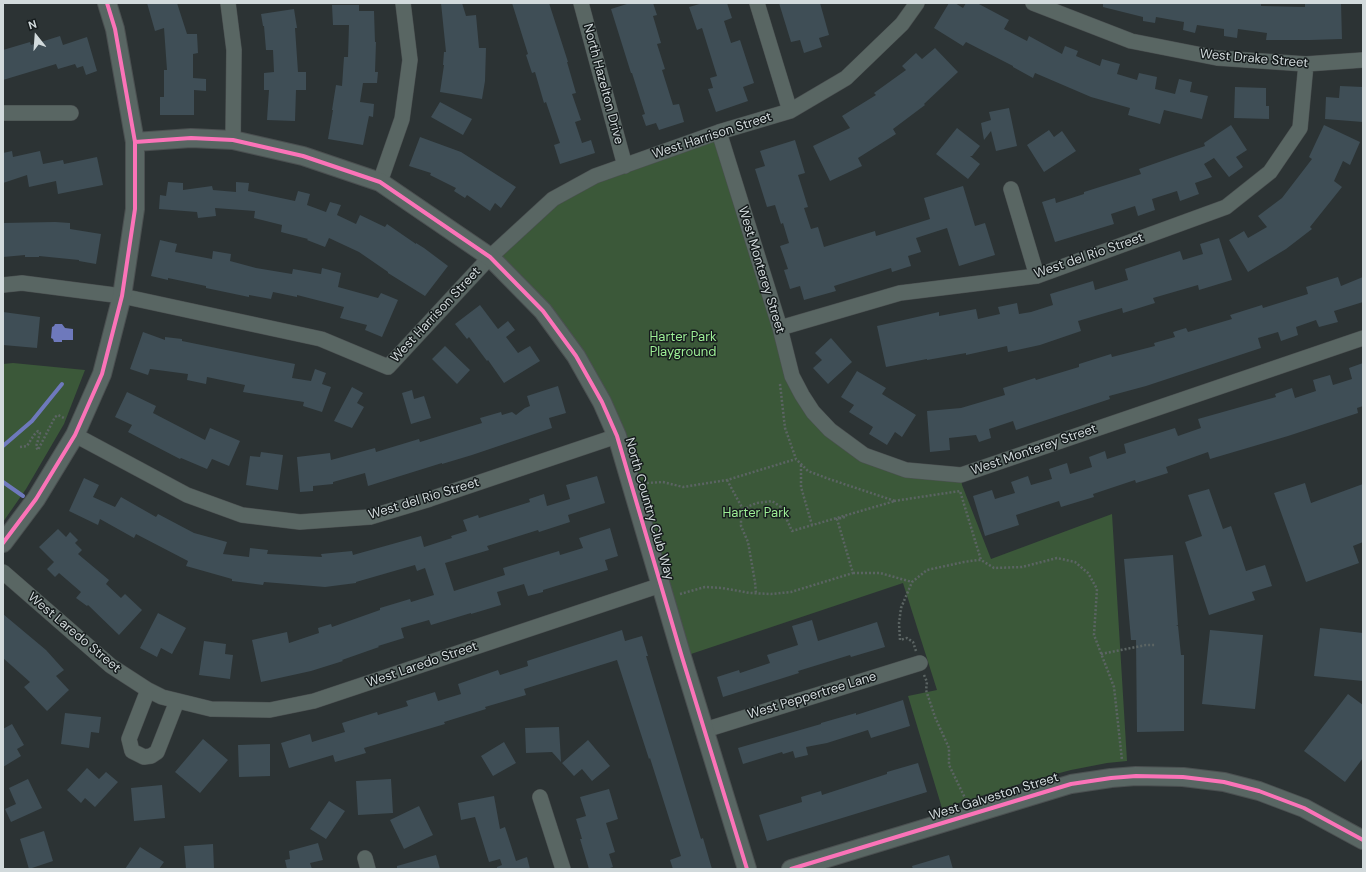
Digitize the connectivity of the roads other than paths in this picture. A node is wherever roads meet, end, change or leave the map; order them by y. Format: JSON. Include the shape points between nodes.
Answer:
{"nodes":[{"id":1,"x":107,"y":3,"type":"edge"},
{"id":2,"x":228,"y":3,"type":"edge"},
{"id":3,"x":403,"y":3,"type":"edge"},
{"id":4,"x":581,"y":3,"type":"edge"},
{"id":5,"x":757,"y":3,"type":"edge"},
{"id":6,"x":917,"y":3,"type":"edge"},
{"id":7,"x":1034,"y":3,"type":"edge"},
{"id":8,"x":1363,"y":60,"type":"edge"},
{"id":9,"x":1306,"y":64,"type":"junction"},
{"id":10,"x":790,"y":111,"type":"junction"},
{"id":11,"x":3,"y":112,"type":"edge"},
{"id":12,"x":71,"y":113,"type":"dead end"},
{"id":13,"x":719,"y":132,"type":"junction"},
{"id":14,"x":233,"y":140,"type":"junction"},
{"id":15,"x":135,"y":142,"type":"junction"},
{"id":16,"x":625,"y":166,"type":"junction"},
{"id":17,"x":380,"y":182,"type":"junction"},
{"id":18,"x":1011,"y":190,"type":"dead end"},
{"id":19,"x":490,"y":257,"type":"junction"},
{"id":20,"x":1038,"y":276,"type":"junction"},
{"id":21,"x":3,"y":286,"type":"edge"},
{"id":22,"x":122,"y":296,"type":"junction"},
{"id":23,"x":780,"y":328,"type":"junction"},
{"id":24,"x":1363,"y":338,"type":"edge"},
{"id":25,"x":75,"y":436,"type":"junction"},
{"id":26,"x":617,"y":436,"type":"junction"},
{"id":27,"x":3,"y":543,"type":"edge"},
{"id":28,"x":3,"y":572,"type":"edge"},
{"id":29,"x":661,"y":585,"type":"junction"},
{"id":30,"x":920,"y":662,"type":"road end"},
{"id":31,"x":148,"y":690,"type":"junction"},
{"id":32,"x":177,"y":701,"type":"junction"},
{"id":33,"x":705,"y":730,"type":"junction"},
{"id":34,"x":540,"y":797,"type":"dead end"},
{"id":35,"x":1363,"y":840,"type":"edge"},
{"id":36,"x":563,"y":869,"type":"edge"},
{"id":37,"x":747,"y":869,"type":"edge"},
{"id":38,"x":791,"y":869,"type":"edge"}],
"edges":[{"from":1,"to":15,"type":"street","via":[[116,30]]},
{"from":2,"to":14,"type":"street","via":[[234,50]]},
{"from":3,"to":17,"type":"street","via":[[410,60],[402,119]]},
{"from":4,"to":16,"type":"street","name":"North Hazelton Drive"},
{"from":5,"to":10,"type":"street"},
{"from":6,"to":10,"type":"street","name":"West Harrison Street","via":[[902,24],[846,78]]},
{"from":7,"to":9,"type":"street","name":"West Drake Street","via":[[1131,41],[1217,58]]},
{"from":8,"to":9,"type":"street","name":"West Drake Street"},
{"from":9,"to":20,"type":"street","name":"West del Rio Street","via":[[1300,128],[1270,172],[1226,207]]},
{"from":10,"to":13,"type":"street","name":"West Harrison Street"},
{"from":11,"to":12,"type":"street"},
{"from":13,"to":16,"type":"street","name":"West Harrison Street"},
{"from":13,"to":23,"type":"street","name":"West Monterey Street"},
{"from":14,"to":15,"type":"street","name":"North Country Club Way","via":[[191,138]]},
{"from":14,"to":17,"type":"street","name":"North Country Club Way","via":[[303,156]]},
{"from":15,"to":22,"type":"street","via":[[135,209]]},
{"from":16,"to":19,"type":"street","name":"West Harrison Street","via":[[595,176],[553,199]]},
{"from":17,"to":19,"type":"street","name":"North Country Club Way"},
{"from":18,"to":20,"type":"street"},
{"from":19,"to":22,"type":"street","name":"West Harrison Street","via":[[388,367],[321,339]]},
{"from":19,"to":26,"type":"street","name":"North Country Club Way","via":[[543,311],[576,356],[602,402]]},
{"from":20,"to":23,"type":"street","name":"West del Rio Street","via":[[900,293]]},
{"from":21,"to":22,"type":"street","name":"West Harrison Street","via":[[22,283]]},
{"from":22,"to":25,"type":"street","via":[[102,374]]},
{"from":23,"to":24,"type":"street","name":"West Monterey Street","via":[[792,376],[812,412],[830,430],[864,455],[906,470],[961,475]]},
{"from":25,"to":26,"type":"street","name":"West del Rio Street","via":[[187,495],[242,515],[300,522],[370,517]]},
{"from":25,"to":27,"type":"street","via":[[36,499]]},
{"from":26,"to":29,"type":"street","name":"North Country Club Way"},
{"from":28,"to":31,"type":"street","name":"West Laredo Street","via":[[111,666]]},
{"from":29,"to":32,"type":"street","name":"West Laredo Street","via":[[314,701],[270,710],[211,709]]},
{"from":29,"to":33,"type":"street","name":"North Country Club Way"},
{"from":30,"to":33,"type":"street","name":"West Peppertree Lane"},
{"from":31,"to":32,"type":"street","name":"West Laredo Street"},
{"from":31,"to":32,"type":"street","via":[[129,739],[132,751],[144,757],[157,752]]},
{"from":33,"to":37,"type":"street","name":"North Country Club Way"},
{"from":34,"to":36,"type":"street"},
{"from":35,"to":38,"type":"street","name":"West Galveston Street","via":[[1304,808],[1259,791],[1224,782],[1183,777],[1136,776],[1064,786]]}]}
